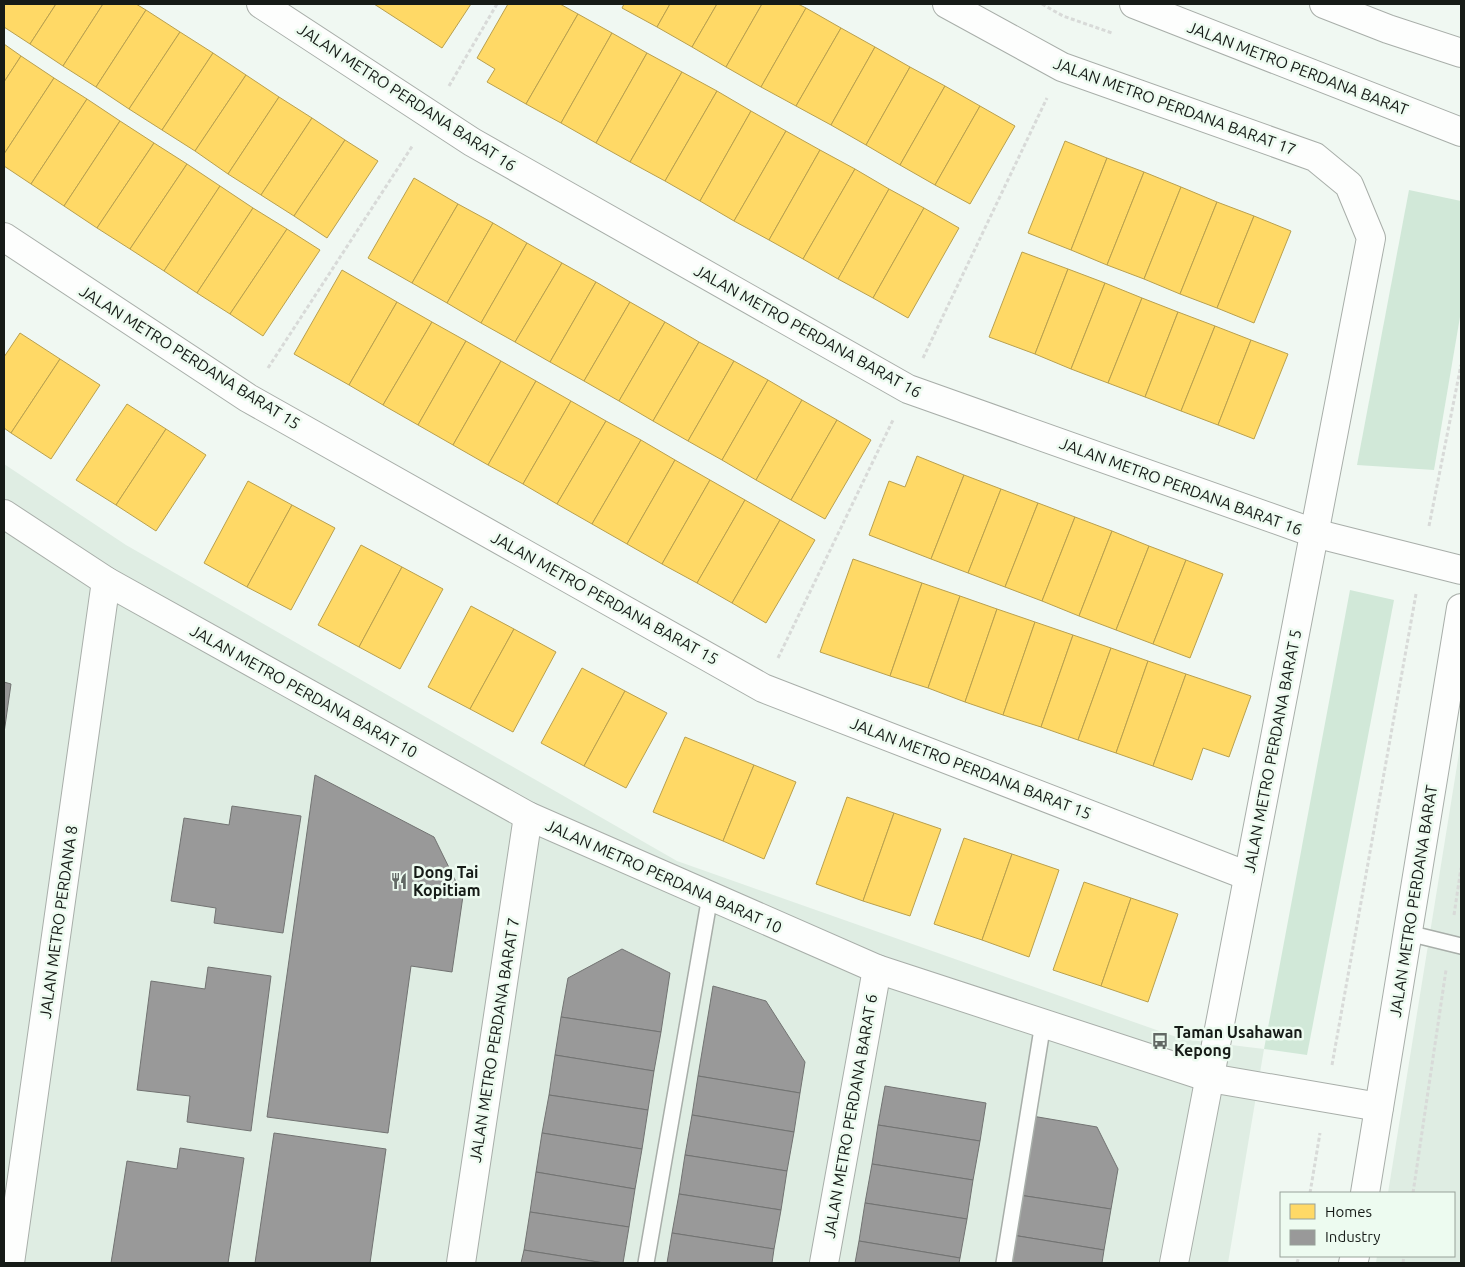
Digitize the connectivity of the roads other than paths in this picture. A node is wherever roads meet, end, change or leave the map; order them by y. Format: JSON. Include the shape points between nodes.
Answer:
{"nodes":[{"id":1,"x":261,"y":4,"type":"edge"},
{"id":2,"x":947,"y":4,"type":"edge"},
{"id":3,"x":1134,"y":4,"type":"edge"},
{"id":4,"x":1324,"y":4,"type":"edge"},
{"id":5,"x":1461,"y":53,"type":"edge"},
{"id":6,"x":1461,"y":132,"type":"edge"},
{"id":7,"x":4,"y":237,"type":"edge"},
{"id":8,"x":1371,"y":238,"type":"joint"},
{"id":9,"x":4,"y":514,"type":"edge"},
{"id":10,"x":1314,"y":533,"type":"junction"},
{"id":11,"x":1461,"y":570,"type":"edge"},
{"id":12,"x":106,"y":581,"type":"junction"},
{"id":13,"x":1461,"y":608,"type":"edge"},
{"id":14,"x":528,"y":816,"type":"junction"},
{"id":15,"x":1248,"y":876,"type":"junction"},
{"id":16,"x":710,"y":896,"type":"junction"},
{"id":17,"x":1408,"y":933,"type":"junction"},
{"id":18,"x":1456,"y":945,"type":"edge"},
{"id":19,"x":877,"y":969,"type":"junction"},
{"id":20,"x":1044,"y":1022,"type":"junction"},
{"id":21,"x":1210,"y":1078,"type":"junction"},
{"id":22,"x":1379,"y":1107,"type":"junction"},
{"id":23,"x":1365,"y":1192,"type":"edge"},
{"id":24,"x":10,"y":1263,"type":"edge"},
{"id":25,"x":461,"y":1263,"type":"edge"},
{"id":26,"x":646,"y":1263,"type":"edge"},
{"id":27,"x":824,"y":1263,"type":"edge"},
{"id":28,"x":1004,"y":1263,"type":"edge"},
{"id":29,"x":1174,"y":1263,"type":"edge"}],
"edges":[{"from":1,"to":10,"type":"street","name":"JALAN METRO PERDANA BARAT 16","via":[[472,142],[908,389]]},
{"from":2,"to":8,"type":"street","name":"JALAN METRO PERDANA BARAT 17","via":[[1062,67],[1315,157],[1349,185]]},
{"from":3,"to":6,"type":"street","name":"JALAN METRO PERDANA BARAT"},
{"from":4,"to":5,"type":"street"},
{"from":7,"to":15,"type":"street","name":"JALAN METRO PERDANA BARAT 15","via":[[248,398],[763,688]]},
{"from":8,"to":10,"type":"street","name":"JALAN METRO PERDANA BARAT 5"},
{"from":9,"to":12,"type":"street","name":"JALAN METRO PERDANA BARAT 10"},
{"from":10,"to":11,"type":"street","name":"JALAN METRO PERDANA BARAT 16"},
{"from":10,"to":15,"type":"street","name":"JALAN METRO PERDANA BARAT 5"},
{"from":12,"to":14,"type":"street","name":"JALAN METRO PERDANA BARAT 10"},
{"from":12,"to":24,"type":"street","name":"JALAN METRO PERDANA 8"},
{"from":13,"to":17,"type":"street","name":"JALAN METRO PERDANA BARAT"},
{"from":14,"to":16,"type":"street","name":"JALAN METRO PERDANA BARAT 10"},
{"from":14,"to":25,"type":"street","name":"JALAN METRO PERDANA BARAT 7"},
{"from":15,"to":21,"type":"street","name":"JALAN METRO PERDANA BARAT 5"},
{"from":16,"to":19,"type":"street","name":"JALAN METRO PERDANA BARAT 10"},
{"from":16,"to":26,"type":"lane"},
{"from":17,"to":18,"type":"lane"},
{"from":17,"to":22,"type":"street","name":"JALAN METRO PERDANA BARAT"},
{"from":19,"to":20,"type":"street","name":"JALAN METRO PERDANA BARAT 10"},
{"from":19,"to":27,"type":"street","name":"JALAN METRO PERDANA BARAT 6"},
{"from":20,"to":21,"type":"street","name":"JALAN METRO PERDANA BARAT 10"},
{"from":20,"to":28,"type":"lane"},
{"from":21,"to":22,"type":"street","name":"JALAN METRO PERDANA BARAT 10"},
{"from":21,"to":29,"type":"street","name":"JALAN METRO PERDANA BARAT 5"},
{"from":22,"to":23,"type":"street","name":"JALAN METRO PERDANA BARAT"}]}
